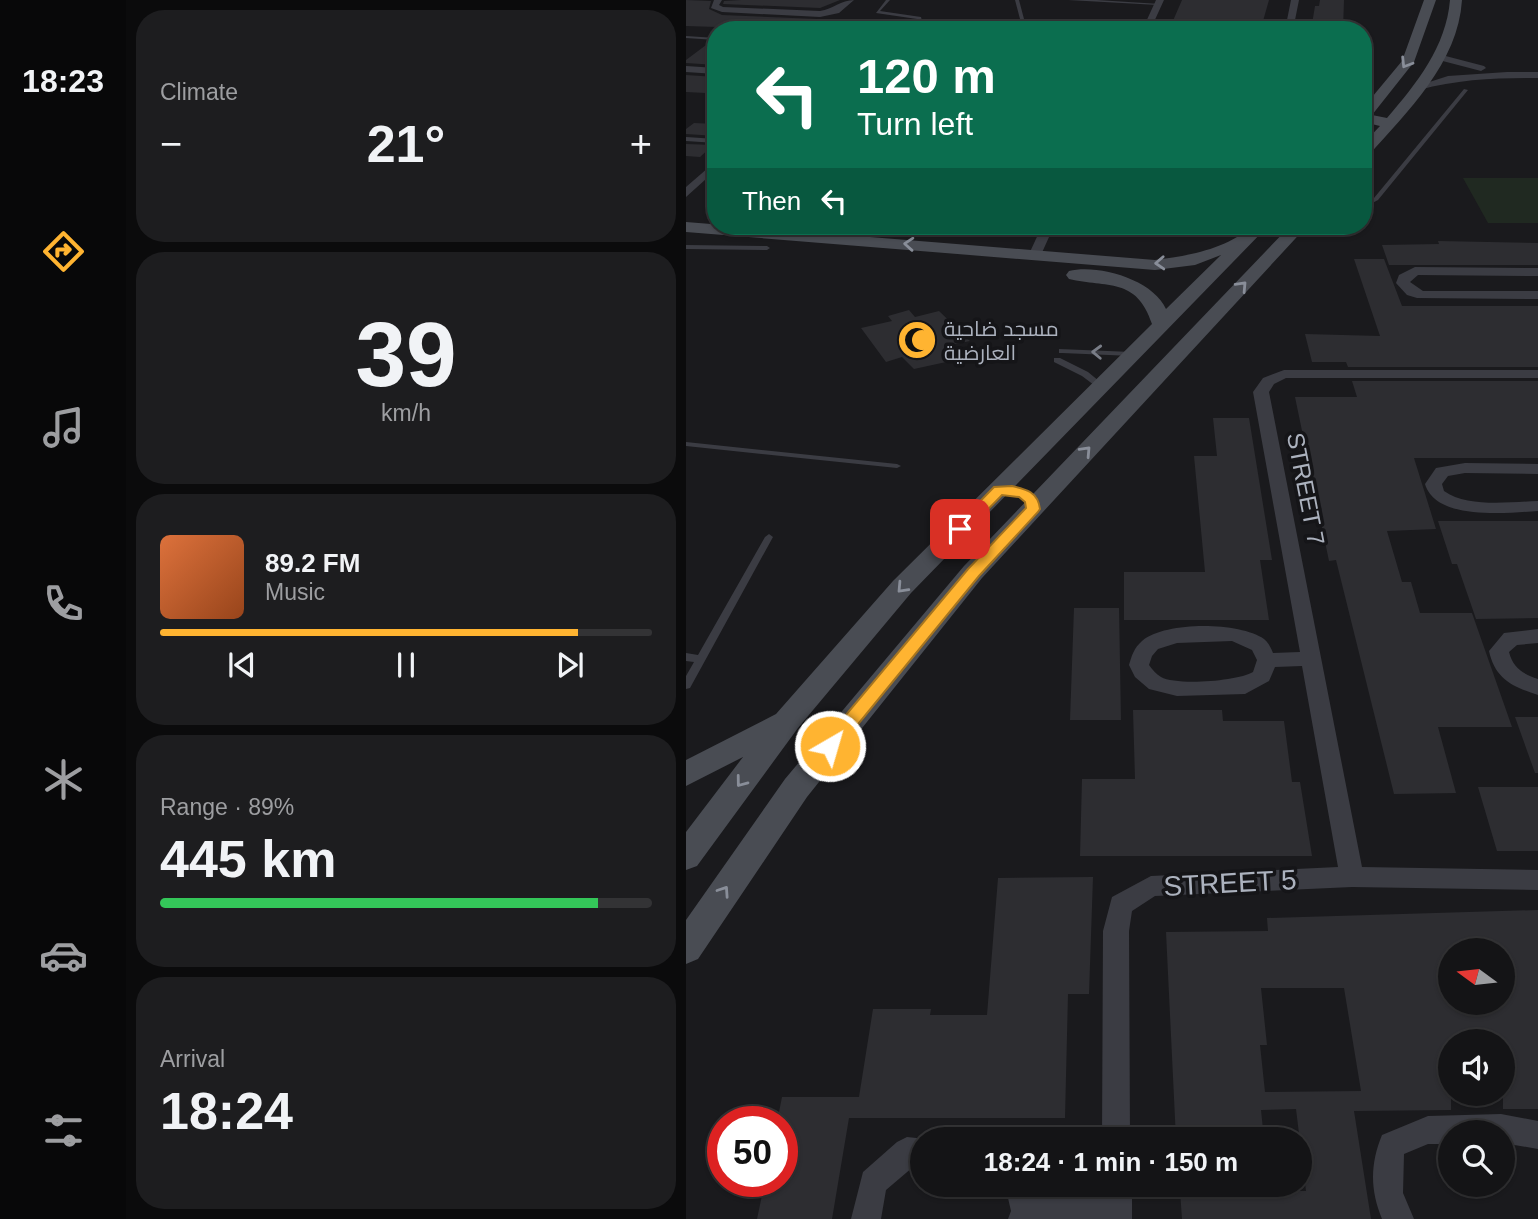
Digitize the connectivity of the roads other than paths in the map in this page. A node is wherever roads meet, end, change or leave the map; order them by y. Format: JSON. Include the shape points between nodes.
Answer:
{"nodes":[{"id":1,"x":718,"y":0,"type":"edge"},
{"id":2,"x":850,"y":0,"type":"edge"},
{"id":3,"x":888,"y":0,"type":"edge"},
{"id":4,"x":1017,"y":0,"type":"edge"},
{"id":5,"x":1070,"y":0,"type":"edge"},
{"id":6,"x":1295,"y":0,"type":"edge"},
{"id":7,"x":1159,"y":2,"type":"edge"},
{"id":8,"x":1442,"y":8,"type":"edge"},
{"id":9,"x":919,"y":21,"type":"edge"},
{"id":10,"x":1024,"y":21,"type":"edge"},
{"id":11,"x":1150,"y":21,"type":"edge"},
{"id":12,"x":1291,"y":21,"type":"edge"},
{"id":13,"x":686,"y":37,"type":"edge"},
{"id":14,"x":707,"y":38,"type":"edge"},
{"id":15,"x":1438,"y":57,"type":"junction"},
{"id":16,"x":1482,"y":68,"type":"junction"},
{"id":17,"x":1538,"y":68,"type":"edge"},
{"id":18,"x":686,"y":69,"type":"edge"},
{"id":19,"x":707,"y":70,"type":"edge"},
{"id":20,"x":1462,"y":75,"type":"junction"},
{"id":21,"x":1538,"y":75,"type":"edge"},
{"id":22,"x":1419,"y":87,"type":"junction"},
{"id":23,"x":1466,"y":90,"type":"dead end"},
{"id":24,"x":1372,"y":99,"type":"edge"},
{"id":25,"x":1372,"y":120,"type":"edge"},
{"id":26,"x":1390,"y":122,"type":"junction"},
{"id":27,"x":1372,"y":134,"type":"edge"},
{"id":28,"x":686,"y":139,"type":"edge"},
{"id":29,"x":707,"y":140,"type":"edge"},
{"id":30,"x":707,"y":174,"type":"edge"},
{"id":31,"x":686,"y":193,"type":"edge"},
{"id":32,"x":1372,"y":201,"type":"edge"},
{"id":33,"x":686,"y":227,"type":"edge"},
{"id":34,"x":707,"y":228,"type":"edge"},
{"id":35,"x":864,"y":235,"type":"edge"},
{"id":36,"x":1044,"y":235,"type":"edge"},
{"id":37,"x":1248,"y":235,"type":"edge"},
{"id":38,"x":1251,"y":235,"type":"edge"},
{"id":39,"x":1290,"y":235,"type":"edge"},
{"id":40,"x":686,"y":241,"type":"edge"},
{"id":41,"x":686,"y":247,"type":"edge"},
{"id":42,"x":946,"y":247,"type":"junction"},
{"id":43,"x":767,"y":248,"type":"junction"},
{"id":44,"x":1035,"y":254,"type":"junction"},
{"id":45,"x":933,"y":263,"type":"junction"},
{"id":46,"x":1538,"y":272,"type":"edge"},
{"id":47,"x":1538,"y":295,"type":"edge"},
{"id":48,"x":1162,"y":325,"type":"junction"},
{"id":49,"x":1062,"y":351,"type":"dead end"},
{"id":50,"x":1132,"y":354,"type":"junction"},
{"id":51,"x":1057,"y":360,"type":"dead end"},
{"id":52,"x":1538,"y":374,"type":"edge"},
{"id":53,"x":1101,"y":386,"type":"junction"},
{"id":54,"x":686,"y":444,"type":"edge"},
{"id":55,"x":1025,"y":462,"type":"junction"},
{"id":56,"x":897,"y":466,"type":"dead end"},
{"id":57,"x":1538,"y":469,"type":"edge"},
{"id":58,"x":1064,"y":474,"type":"junction"},
{"id":59,"x":999,"y":491,"type":"junction"},
{"id":60,"x":1538,"y":506,"type":"edge"},
{"id":61,"x":1033,"y":509,"type":"junction"},
{"id":62,"x":769,"y":537,"type":"dead end"},
{"id":63,"x":1538,"y":636,"type":"edge"},
{"id":64,"x":686,"y":657,"type":"edge"},
{"id":65,"x":701,"y":659,"type":"junction"},
{"id":66,"x":1312,"y":659,"type":"junction"},
{"id":67,"x":1267,"y":660,"type":"junction"},
{"id":68,"x":686,"y":685,"type":"edge"},
{"id":69,"x":1538,"y":687,"type":"edge"},
{"id":70,"x":788,"y":720,"type":"junction"},
{"id":71,"x":686,"y":775,"type":"edge"},
{"id":72,"x":686,"y":856,"type":"edge"},
{"id":73,"x":1352,"y":877,"type":"junction"},
{"id":74,"x":1538,"y":880,"type":"edge"},
{"id":75,"x":686,"y":948,"type":"edge"},
{"id":76,"x":1116,"y":1127,"type":"edge"},
{"id":77,"x":1538,"y":1135,"type":"edge"},
{"id":78,"x":910,"y":1152,"type":"edge"},
{"id":79,"x":1117,"y":1204,"type":"edge"},
{"id":80,"x":1023,"y":1205,"type":"edge"},
{"id":81,"x":866,"y":1219,"type":"edge"},
{"id":82,"x":1399,"y":1219,"type":"edge"}],
"edges":[{"from":1,"to":2,"type":"street","via":[[714,6],[722,9],[820,14],[836,11]]},
{"from":3,"to":9,"type":"lane","via":[[877,12]]},
{"from":4,"to":10,"type":"lane"},
{"from":5,"to":7,"type":"lane"},
{"from":6,"to":12,"type":"street"},
{"from":7,"to":11,"type":"street"},
{"from":8,"to":15,"type":"main road"},
{"from":8,"to":24,"type":"main road","one_way":true,"via":[[1408,62]]},
{"from":13,"to":14,"type":"lane"},
{"from":15,"to":16,"type":"street"},
{"from":15,"to":22,"type":"main road"},
{"from":16,"to":17,"type":"street"},
{"from":16,"to":20,"type":"street","via":[[1456,71]]},
{"from":18,"to":19,"type":"street"},
{"from":20,"to":21,"type":"street"},
{"from":20,"to":22,"type":"street"},
{"from":22,"to":26,"type":"main road"},
{"from":23,"to":32,"type":"lane"},
{"from":25,"to":26,"type":"main road"},
{"from":26,"to":27,"type":"main road"},
{"from":28,"to":29,"type":"lane"},
{"from":30,"to":31,"type":"street"},
{"from":33,"to":34,"type":"main road"},
{"from":42,"to":35,"type":"main road","one_way":true},
{"from":36,"to":44,"type":"street"},
{"from":37,"to":44,"type":"main road","one_way":true,"via":[[1195,260],[1155,265]]},
{"from":38,"to":48,"type":"main road"},
{"from":58,"to":39,"type":"main road","one_way":true},
{"from":40,"to":43,"type":"main road"},
{"from":41,"to":43,"type":"lane"},
{"from":42,"to":44,"type":"main road"},
{"from":42,"to":45,"type":"main road","via":[[951,254]]},
{"from":43,"to":45,"type":"main road"},
{"from":45,"to":48,"type":"main road","via":[[1108,278],[1135,287],[1153,301]]},
{"from":46,"to":47,"type":"street","via":[[1415,271],[1403,283],[1422,295]]},
{"from":48,"to":50,"type":"main road"},
{"from":50,"to":49,"type":"lane","one_way":true},
{"from":50,"to":53,"type":"main road"},
{"from":51,"to":53,"type":"lane"},
{"from":52,"to":66,"type":"street","name":"STREET 7","via":[[1284,374],[1268,381],[1261,393]]},
{"from":53,"to":55,"type":"main road"},
{"from":54,"to":56,"type":"lane"},
{"from":55,"to":58,"type":"main road","via":[[1039,474]]},
{"from":55,"to":59,"type":"main road"},
{"from":57,"to":60,"type":"street","via":[[1465,468],[1442,472],[1433,484],[1437,495],[1450,502]]},
{"from":58,"to":61,"type":"main road"},
{"from":59,"to":61,"type":"main road","via":[[1024,494],[1032,500]]},
{"from":59,"to":70,"type":"main road","one_way":true,"via":[[902,587]]},
{"from":75,"to":61,"type":"main road","one_way":true,"via":[[805,777],[965,582]]},
{"from":62,"to":65,"type":"lane"},
{"from":63,"to":69,"type":"street","via":[[1511,638],[1499,651],[1509,676]]},
{"from":64,"to":65,"type":"lane"},
{"from":65,"to":68,"type":"lane"},
{"from":66,"to":67,"type":"street"},
{"from":66,"to":73,"type":"street","name":"STREET 7"},
{"from":67,"to":67,"type":"street","via":[[1262,676],[1245,686],[1166,687],[1148,679],[1139,665],[1143,650],[1157,640],[1234,634],[1252,640]]},
{"from":70,"to":71,"type":"main road"},
{"from":70,"to":72,"type":"main road","one_way":true},
{"from":73,"to":74,"type":"street","name":"STREET 5"},
{"from":73,"to":76,"type":"street","name":"STREET 5","via":[[1151,886],[1121,905],[1116,932]]},
{"from":77,"to":82,"type":"street","via":[[1501,1128],[1428,1130],[1392,1145],[1385,1174]]},
{"from":78,"to":81,"type":"street","via":[[873,1182]]},
{"from":79,"to":80,"type":"street"}]}
